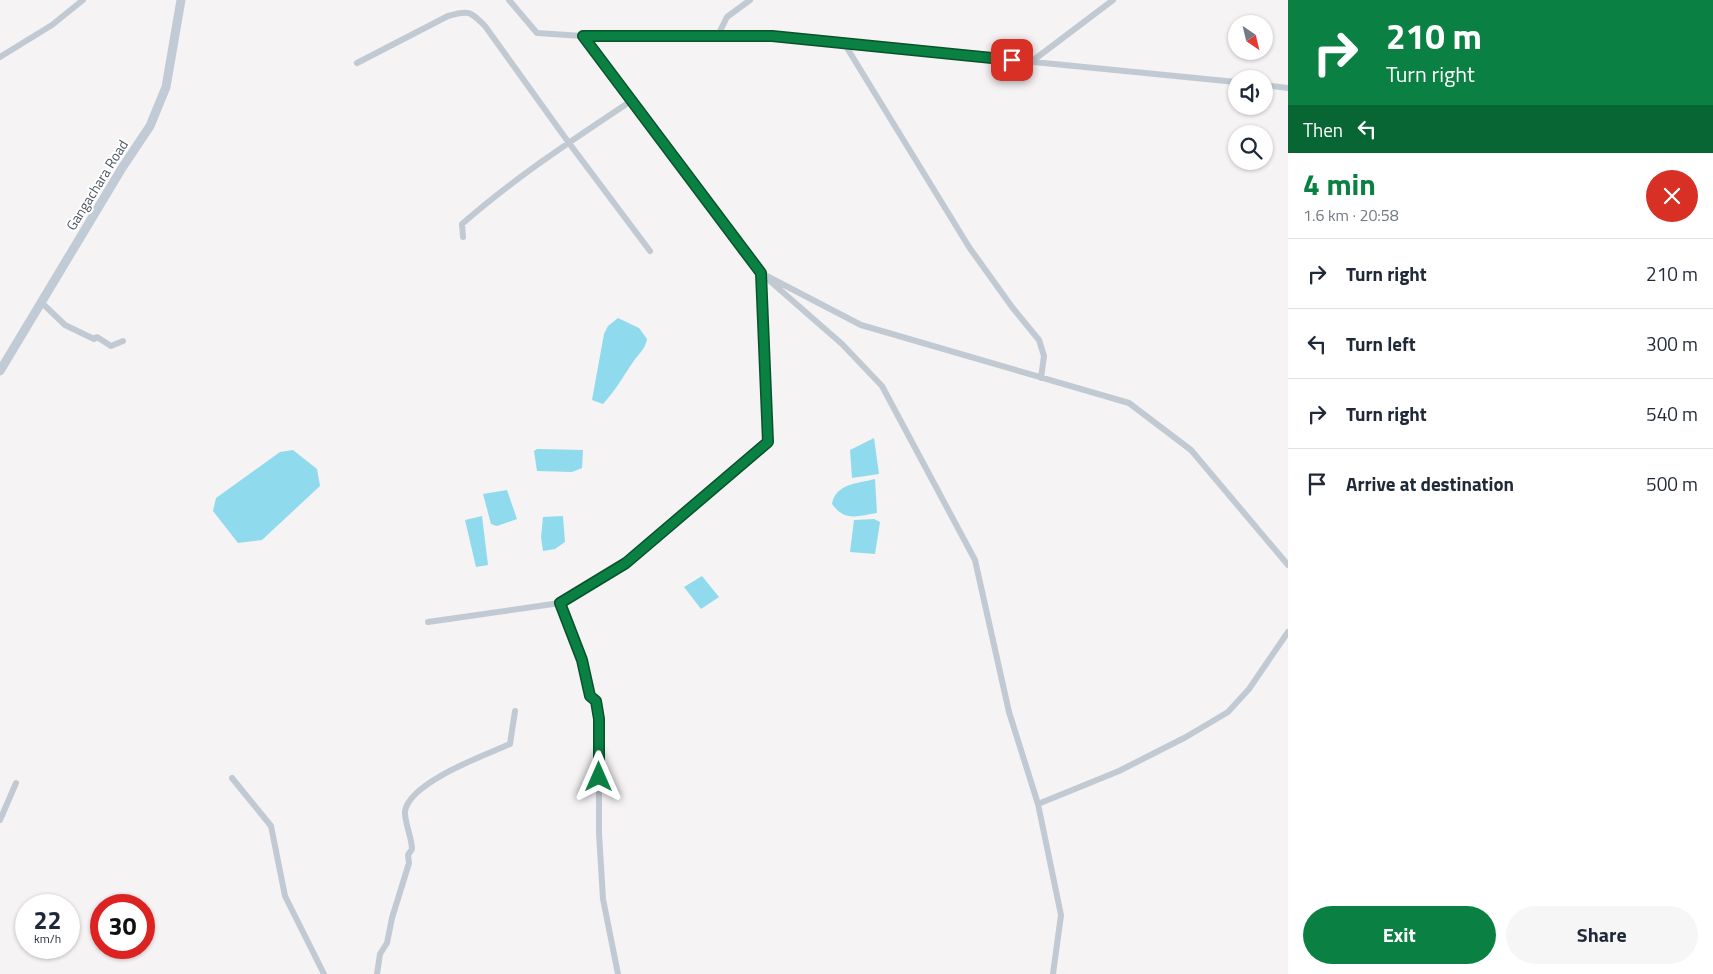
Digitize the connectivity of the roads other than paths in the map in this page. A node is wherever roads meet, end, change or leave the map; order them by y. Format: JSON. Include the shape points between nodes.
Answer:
{"nodes":[{"id":1,"x":84,"y":0,"type":"edge"},
{"id":2,"x":181,"y":0,"type":"edge"},
{"id":3,"x":509,"y":0,"type":"edge"},
{"id":4,"x":750,"y":0,"type":"edge"},
{"id":5,"x":1113,"y":0,"type":"edge"},
{"id":6,"x":718,"y":35,"type":"junction"},
{"id":7,"x":583,"y":36,"type":"junction"},
{"id":8,"x":844,"y":43,"type":"junction"},
{"id":9,"x":0,"y":57,"type":"edge"},
{"id":10,"x":1030,"y":62,"type":"junction"},
{"id":11,"x":357,"y":63,"type":"dead end"},
{"id":12,"x":1228,"y":81,"type":"edge"},
{"id":13,"x":1273,"y":86,"type":"edge"},
{"id":14,"x":1288,"y":88,"type":"edge"},
{"id":15,"x":631,"y":101,"type":"junction"},
{"id":16,"x":569,"y":143,"type":"junction"},
{"id":17,"x":463,"y":237,"type":"dead end"},
{"id":18,"x":650,"y":251,"type":"dead end"},
{"id":19,"x":761,"y":273,"type":"junction"},
{"id":20,"x":41,"y":302,"type":"junction"},
{"id":21,"x":122,"y":341,"type":"dead end"},
{"id":22,"x":0,"y":371,"type":"edge"},
{"id":23,"x":1041,"y":378,"type":"junction"},
{"id":24,"x":1288,"y":565,"type":"edge"},
{"id":25,"x":560,"y":603,"type":"junction"},
{"id":26,"x":428,"y":622,"type":"dead end"},
{"id":27,"x":1288,"y":632,"type":"edge"},
{"id":28,"x":515,"y":711,"type":"dead end"},
{"id":29,"x":232,"y":778,"type":"dead end"},
{"id":30,"x":16,"y":783,"type":"dead end"},
{"id":31,"x":1038,"y":804,"type":"junction"},
{"id":32,"x":0,"y":820,"type":"edge"},
{"id":33,"x":324,"y":974,"type":"edge"},
{"id":34,"x":377,"y":974,"type":"edge"},
{"id":35,"x":618,"y":974,"type":"edge"},
{"id":36,"x":1053,"y":974,"type":"edge"}],
"edges":[{"from":1,"to":9,"type":"street","via":[[52,25]]},
{"from":2,"to":20,"type":"main road","name":"Gangachara Road","via":[[166,87],[150,126]]},
{"from":3,"to":7,"type":"street","via":[[537,33]]},
{"from":4,"to":6,"type":"street","via":[[727,17]]},
{"from":5,"to":10,"type":"street"},
{"from":6,"to":7,"type":"street"},
{"from":6,"to":8,"type":"street"},
{"from":7,"to":15,"type":"street"},
{"from":8,"to":10,"type":"street"},
{"from":8,"to":23,"type":"street","via":[[969,247],[1039,340],[1044,356]]},
{"from":10,"to":12,"type":"street"},
{"from":11,"to":16,"type":"street","via":[[448,16],[472,12]]},
{"from":13,"to":14,"type":"street"},
{"from":15,"to":16,"type":"street"},
{"from":15,"to":19,"type":"street"},
{"from":16,"to":17,"type":"street","via":[[462,224]]},
{"from":16,"to":18,"type":"street"},
{"from":19,"to":23,"type":"street","via":[[861,325]]},
{"from":19,"to":25,"type":"street","via":[[768,442],[626,563]]},
{"from":19,"to":31,"type":"street","via":[[842,344],[882,386],[975,560],[1009,712]]},
{"from":20,"to":21,"type":"street","via":[[65,325],[94,339],[97,337],[111,346]]},
{"from":20,"to":22,"type":"main road","name":"Gangachara Road"},
{"from":23,"to":24,"type":"street","via":[[1129,403],[1191,450]]},
{"from":25,"to":26,"type":"street"},
{"from":25,"to":35,"type":"street","via":[[582,660],[590,696],[596,701],[603,899]]},
{"from":27,"to":31,"type":"street","via":[[1249,689],[1228,712],[1119,771]]},
{"from":28,"to":34,"type":"street","via":[[510,744],[431,780],[409,799],[405,812],[412,849],[387,943],[380,954]]},
{"from":29,"to":33,"type":"street","via":[[271,826],[285,896]]},
{"from":30,"to":32,"type":"street"},
{"from":31,"to":36,"type":"street","via":[[1061,915]]}]}
